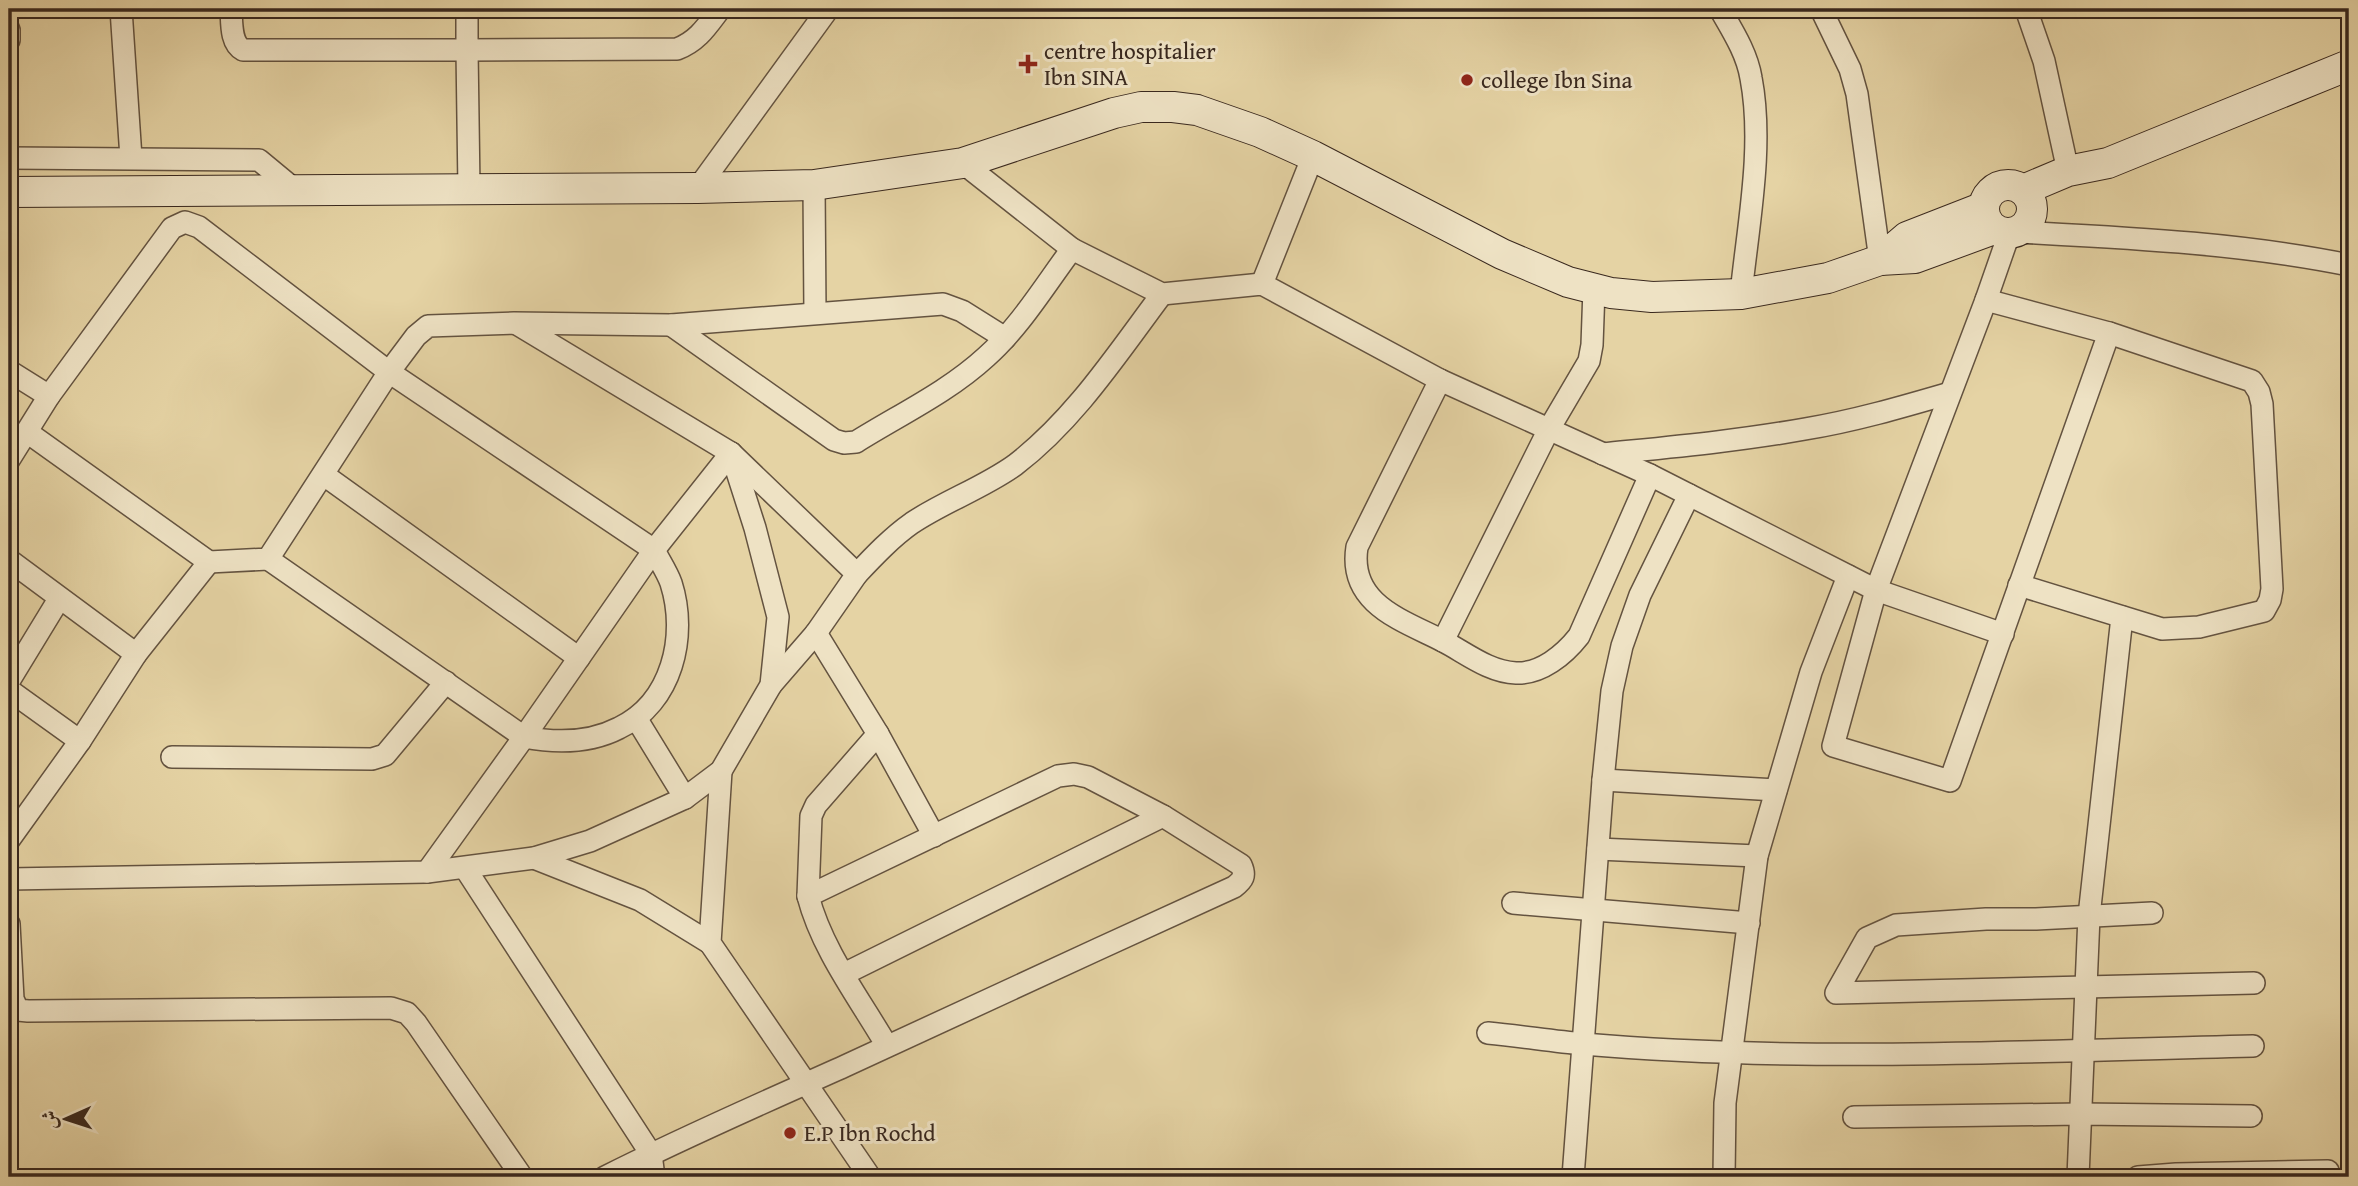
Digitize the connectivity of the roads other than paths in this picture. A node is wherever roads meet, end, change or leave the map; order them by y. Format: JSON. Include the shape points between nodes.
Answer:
{"nodes":[{"id":1,"x":121,"y":9,"type":"edge"},
{"id":2,"x":231,"y":9,"type":"edge"},
{"id":3,"x":467,"y":9,"type":"edge"},
{"id":4,"x":720,"y":9,"type":"edge"},
{"id":5,"x":828,"y":9,"type":"edge"},
{"id":6,"x":1720,"y":9,"type":"edge"},
{"id":7,"x":1821,"y":9,"type":"edge"},
{"id":8,"x":2026,"y":9,"type":"edge"},
{"id":9,"x":9,"y":30,"type":"edge"},
{"id":10,"x":9,"y":40,"type":"edge"},
{"id":11,"x":467,"y":50,"type":"junction"},
{"id":12,"x":2349,"y":65,"type":"edge"},
{"id":13,"x":1314,"y":156,"type":"junction"},
{"id":14,"x":9,"y":158,"type":"edge"},
{"id":15,"x":131,"y":158,"type":"junction"},
{"id":16,"x":963,"y":163,"type":"junction"},
{"id":17,"x":2108,"y":163,"type":"junction"},
{"id":18,"x":2068,"y":171,"type":"junction"},
{"id":19,"x":814,"y":185,"type":"junction"},
{"id":20,"x":698,"y":188,"type":"junction"},
{"id":21,"x":294,"y":189,"type":"junction"},
{"id":22,"x":468,"y":189,"type":"junction"},
{"id":23,"x":9,"y":192,"type":"edge"},
{"id":24,"x":2010,"y":217,"type":"junction"},
{"id":25,"x":1072,"y":248,"type":"junction"},
{"id":26,"x":1881,"y":260,"type":"junction"},
{"id":27,"x":2349,"y":265,"type":"edge"},
{"id":28,"x":1262,"y":284,"type":"junction"},
{"id":29,"x":1594,"y":289,"type":"junction"},
{"id":30,"x":1161,"y":294,"type":"junction"},
{"id":31,"x":1741,"y":294,"type":"junction"},
{"id":32,"x":1986,"y":300,"type":"junction"},
{"id":33,"x":815,"y":313,"type":"junction"},
{"id":34,"x":514,"y":323,"type":"junction"},
{"id":35,"x":670,"y":325,"type":"junction"},
{"id":36,"x":2109,"y":333,"type":"junction"},
{"id":37,"x":1005,"y":338,"type":"junction"},
{"id":38,"x":9,"y":371,"type":"edge"},
{"id":39,"x":389,"y":372,"type":"junction"},
{"id":40,"x":1440,"y":380,"type":"junction"},
{"id":41,"x":1950,"y":393,"type":"junction"},
{"id":42,"x":49,"y":396,"type":"junction"},
{"id":43,"x":1549,"y":429,"type":"junction"},
{"id":44,"x":27,"y":432,"type":"junction"},
{"id":45,"x":731,"y":453,"type":"junction"},
{"id":46,"x":1601,"y":454,"type":"junction"},
{"id":47,"x":9,"y":460,"type":"edge"},
{"id":48,"x":324,"y":475,"type":"junction"},
{"id":49,"x":1650,"y":475,"type":"junction"},
{"id":50,"x":1689,"y":495,"type":"junction"},
{"id":51,"x":654,"y":550,"type":"junction"},
{"id":52,"x":268,"y":559,"type":"junction"},
{"id":53,"x":9,"y":560,"type":"edge"},
{"id":54,"x":209,"y":562,"type":"junction"},
{"id":55,"x":857,"y":574,"type":"junction"},
{"id":56,"x":1848,"y":576,"type":"junction"},
{"id":57,"x":2019,"y":585,"type":"junction"},
{"id":58,"x":1876,"y":590,"type":"junction"},
{"id":59,"x":60,"y":599,"type":"junction"},
{"id":60,"x":2122,"y":617,"type":"junction"},
{"id":61,"x":816,"y":633,"type":"junction"},
{"id":62,"x":2003,"y":634,"type":"junction"},
{"id":63,"x":1443,"y":641,"type":"junction"},
{"id":64,"x":136,"y":654,"type":"junction"},
{"id":65,"x":579,"y":658,"type":"junction"},
{"id":66,"x":9,"y":681,"type":"edge"},
{"id":67,"x":446,"y":682,"type":"junction"},
{"id":68,"x":771,"y":685,"type":"junction"},
{"id":69,"x":9,"y":690,"type":"edge"},
{"id":70,"x":636,"y":718,"type":"junction"},
{"id":71,"x":878,"y":734,"type":"junction"},
{"id":72,"x":524,"y":737,"type":"junction"},
{"id":73,"x":80,"y":741,"type":"junction"},
{"id":74,"x":172,"y":757,"type":"dead end"},
{"id":75,"x":721,"y":771,"type":"junction"},
{"id":76,"x":1602,"y":780,"type":"junction"},
{"id":77,"x":1776,"y":790,"type":"junction"},
{"id":78,"x":685,"y":799,"type":"junction"},
{"id":79,"x":1163,"y":816,"type":"junction"},
{"id":80,"x":934,"y":836,"type":"junction"},
{"id":81,"x":9,"y":840,"type":"edge"},
{"id":82,"x":1598,"y":849,"type":"junction"},
{"id":83,"x":1757,"y":856,"type":"junction"},
{"id":84,"x":534,"y":858,"type":"junction"},
{"id":85,"x":465,"y":868,"type":"junction"},
{"id":86,"x":427,"y":872,"type":"junction"},
{"id":87,"x":9,"y":880,"type":"edge"},
{"id":88,"x":808,"y":896,"type":"junction"},
{"id":89,"x":1513,"y":903,"type":"dead end"},
{"id":90,"x":1593,"y":911,"type":"junction"},
{"id":91,"x":2152,"y":913,"type":"dead end"},
{"id":92,"x":2089,"y":916,"type":"junction"},
{"id":93,"x":1749,"y":923,"type":"junction"},
{"id":94,"x":9,"y":924,"type":"edge"},
{"id":95,"x":710,"y":943,"type":"junction"},
{"id":96,"x":844,"y":974,"type":"junction"},
{"id":97,"x":2255,"y":983,"type":"dead end"},
{"id":98,"x":2087,"y":987,"type":"junction"},
{"id":99,"x":1488,"y":1033,"type":"dead end"},
{"id":100,"x":1583,"y":1044,"type":"junction"},
{"id":101,"x":887,"y":1046,"type":"junction"},
{"id":102,"x":2253,"y":1046,"type":"dead end"},
{"id":103,"x":2083,"y":1049,"type":"junction"},
{"id":104,"x":1732,"y":1052,"type":"junction"},
{"id":105,"x":805,"y":1084,"type":"junction"},
{"id":106,"x":2080,"y":1114,"type":"junction"},
{"id":107,"x":2251,"y":1116,"type":"dead end"},
{"id":108,"x":1854,"y":1117,"type":"dead end"},
{"id":109,"x":651,"y":1154,"type":"junction"},
{"id":110,"x":2328,"y":1171,"type":"dead end"},
{"id":111,"x":2249,"y":1176,"type":"edge"},
{"id":112,"x":522,"y":1177,"type":"edge"},
{"id":113,"x":605,"y":1177,"type":"edge"},
{"id":114,"x":654,"y":1177,"type":"edge"},
{"id":115,"x":870,"y":1177,"type":"edge"},
{"id":116,"x":1573,"y":1177,"type":"edge"},
{"id":117,"x":1724,"y":1177,"type":"edge"},
{"id":118,"x":2078,"y":1177,"type":"edge"},
{"id":119,"x":2138,"y":1177,"type":"edge"}],
"edges":[{"from":1,"to":15,"type":"street"},
{"from":2,"to":11,"type":"street","via":[[234,40],[243,50]]},
{"from":3,"to":11,"type":"street"},
{"from":4,"to":11,"type":"street","via":[[700,36],[677,49]]},
{"from":5,"to":20,"type":"street"},
{"from":6,"to":31,"type":"street","via":[[1751,76],[1754,108],[1754,177]]},
{"from":7,"to":26,"type":"street","via":[[1857,94]]},
{"from":8,"to":18,"type":"street","via":[[2044,61]]},
{"from":9,"to":10,"type":"street"},
{"from":11,"to":22,"type":"street"},
{"from":12,"to":17,"type":"main road"},
{"from":13,"to":16,"type":"main road","via":[[1197,110],[1141,107]]},
{"from":13,"to":28,"type":"street"},
{"from":13,"to":29,"type":"main road","via":[[1502,254]]},
{"from":14,"to":15,"type":"street"},
{"from":15,"to":21,"type":"street","via":[[259,160]]},
{"from":16,"to":19,"type":"main road"},
{"from":16,"to":25,"type":"street"},
{"from":17,"to":18,"type":"main road"},
{"from":17,"to":24,"type":"main road","via":[[2077,187]]},
{"from":18,"to":24,"type":"main road"},
{"from":19,"to":20,"type":"main road"},
{"from":19,"to":33,"type":"street"},
{"from":20,"to":22,"type":"main road"},
{"from":21,"to":22,"type":"main road"},
{"from":21,"to":23,"type":"main road"},
{"from":24,"to":26,"type":"main road","via":[[1907,237]]},
{"from":24,"to":27,"type":"street","via":[[2261,249]]},
{"from":24,"to":32,"type":"street"},
{"from":25,"to":30,"type":"street"},
{"from":25,"to":37,"type":"street"},
{"from":26,"to":31,"type":"main road","via":[[1828,278]]},
{"from":28,"to":30,"type":"street"},
{"from":28,"to":40,"type":"street"},
{"from":29,"to":31,"type":"main road","via":[[1652,297]]},
{"from":29,"to":43,"type":"street","via":[[1589,361]]},
{"from":30,"to":55,"type":"street","via":[[1086,396],[1045,440],[1013,466],[913,523]]},
{"from":32,"to":36,"type":"street"},
{"from":32,"to":41,"type":"street"},
{"from":33,"to":35,"type":"street"},
{"from":33,"to":37,"type":"street","via":[[943,304]]},
{"from":34,"to":35,"type":"street"},
{"from":34,"to":39,"type":"street","via":[[428,326]]},
{"from":34,"to":45,"type":"street"},
{"from":35,"to":37,"type":"street","via":[[844,443],[856,442],[961,378]]},
{"from":36,"to":57,"type":"street"},
{"from":36,"to":60,"type":"street","via":[[2252,381],[2259,392],[2272,589],[2264,611],[2199,627],[2162,629]]},
{"from":38,"to":42,"type":"street"},
{"from":39,"to":42,"type":"street","via":[[200,228],[185,222],[172,228]]},
{"from":39,"to":48,"type":"street"},
{"from":39,"to":51,"type":"street"},
{"from":40,"to":43,"type":"street"},
{"from":40,"to":63,"type":"street","via":[[1357,547],[1355,562],[1372,599],[1390,615]]},
{"from":41,"to":46,"type":"street","via":[[1806,429]]},
{"from":41,"to":58,"type":"street"},
{"from":42,"to":44,"type":"street"},
{"from":43,"to":46,"type":"street"},
{"from":43,"to":63,"type":"street"},
{"from":44,"to":47,"type":"street"},
{"from":44,"to":54,"type":"street"},
{"from":45,"to":51,"type":"street"},
{"from":45,"to":55,"type":"street"},
{"from":45,"to":68,"type":"street","via":[[778,617]]},
{"from":46,"to":49,"type":"street"},
{"from":48,"to":52,"type":"street"},
{"from":48,"to":65,"type":"street"},
{"from":49,"to":50,"type":"street"},
{"from":49,"to":63,"type":"street","via":[[1578,636],[1555,661],[1518,673],[1481,663]]},
{"from":50,"to":56,"type":"street"},
{"from":50,"to":76,"type":"street","via":[[1640,595],[1622,646]]},
{"from":51,"to":65,"type":"street"},
{"from":51,"to":70,"type":"street","via":[[671,582],[678,617],[677,646],[670,673]]},
{"from":52,"to":54,"type":"street"},
{"from":52,"to":67,"type":"street"},
{"from":53,"to":59,"type":"street"},
{"from":54,"to":64,"type":"street"},
{"from":55,"to":61,"type":"street"},
{"from":56,"to":58,"type":"street"},
{"from":56,"to":77,"type":"street","via":[[1811,672]]},
{"from":57,"to":60,"type":"street"},
{"from":57,"to":62,"type":"street"},
{"from":58,"to":62,"type":"street"},
{"from":58,"to":62,"type":"street","via":[[1833,746],[1950,781]]},
{"from":59,"to":64,"type":"street"},
{"from":59,"to":66,"type":"street"},
{"from":60,"to":92,"type":"street"},
{"from":61,"to":68,"type":"street"},
{"from":61,"to":71,"type":"street"},
{"from":64,"to":73,"type":"street"},
{"from":65,"to":72,"type":"street"},
{"from":67,"to":72,"type":"street"},
{"from":67,"to":74,"type":"street","via":[[386,755],[372,760]]},
{"from":68,"to":75,"type":"street"},
{"from":69,"to":73,"type":"street"},
{"from":70,"to":72,"type":"street","via":[[618,729],[586,738],[552,742]]},
{"from":70,"to":78,"type":"street"},
{"from":71,"to":80,"type":"street"},
{"from":71,"to":88,"type":"street","via":[[811,816]]},
{"from":72,"to":86,"type":"street"},
{"from":73,"to":81,"type":"street"},
{"from":75,"to":78,"type":"street"},
{"from":75,"to":95,"type":"street"},
{"from":76,"to":77,"type":"street"},
{"from":76,"to":82,"type":"street"},
{"from":77,"to":83,"type":"street"},
{"from":78,"to":84,"type":"street","via":[[590,841]]},
{"from":79,"to":80,"type":"street","via":[[1074,774],[1058,776]]},
{"from":79,"to":96,"type":"street"},
{"from":79,"to":101,"type":"street","via":[[1241,865],[1242,880]]},
{"from":80,"to":88,"type":"street"},
{"from":82,"to":83,"type":"street"},
{"from":82,"to":90,"type":"street"},
{"from":83,"to":93,"type":"street"},
{"from":84,"to":85,"type":"street"},
{"from":84,"to":95,"type":"street","via":[[640,900]]},
{"from":85,"to":86,"type":"street"},
{"from":85,"to":109,"type":"street"},
{"from":86,"to":87,"type":"street"},
{"from":88,"to":96,"type":"street","via":[[823,939]]},
{"from":89,"to":90,"type":"street"},
{"from":90,"to":93,"type":"street"},
{"from":90,"to":100,"type":"street"},
{"from":91,"to":92,"type":"street"},
{"from":92,"to":98,"type":"street"},
{"from":92,"to":98,"type":"street","via":[[1896,925],[1867,938],[1836,993]]},
{"from":93,"to":104,"type":"street"},
{"from":94,"to":112,"type":"street","via":[[13,999],[18,1010],[391,1008],[407,1013]]},
{"from":95,"to":105,"type":"street"},
{"from":96,"to":101,"type":"street"},
{"from":97,"to":98,"type":"street"},
{"from":98,"to":103,"type":"street"},
{"from":99,"to":100,"type":"street"},
{"from":100,"to":104,"type":"street"},
{"from":100,"to":116,"type":"street"},
{"from":101,"to":105,"type":"street"},
{"from":102,"to":103,"type":"street"},
{"from":103,"to":104,"type":"street"},
{"from":103,"to":106,"type":"street"},
{"from":104,"to":117,"type":"street","via":[[1725,1103]]},
{"from":105,"to":109,"type":"street"},
{"from":105,"to":115,"type":"street"},
{"from":106,"to":107,"type":"street"},
{"from":106,"to":108,"type":"street"},
{"from":106,"to":118,"type":"street"},
{"from":109,"to":113,"type":"street"},
{"from":109,"to":114,"type":"street"},
{"from":110,"to":111,"type":"street"},
{"from":111,"to":119,"type":"street"}]}
